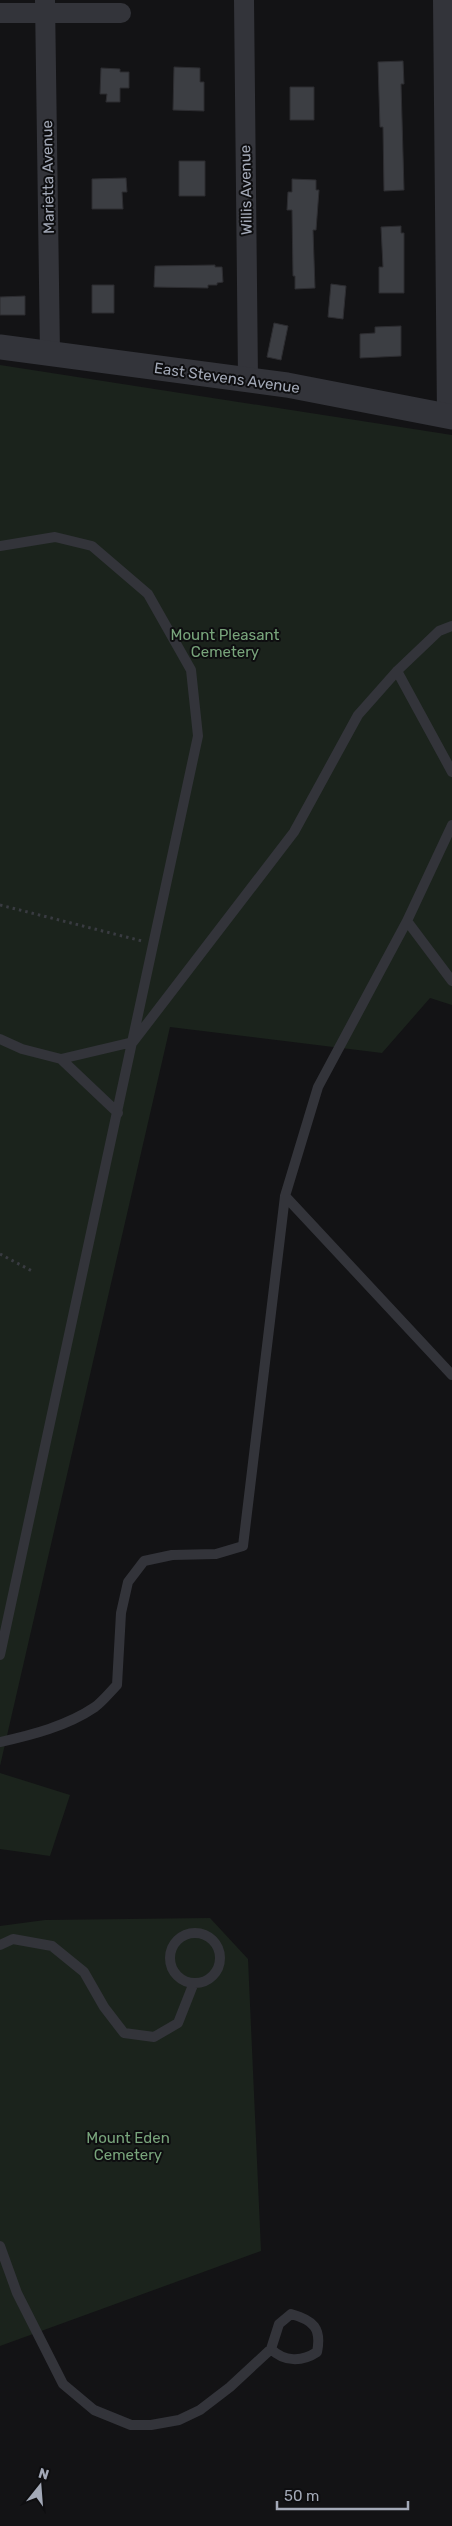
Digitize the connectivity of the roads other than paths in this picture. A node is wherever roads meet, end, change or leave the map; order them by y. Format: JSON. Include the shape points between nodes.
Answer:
{"nodes":[{"id":1,"x":244,"y":0,"type":"edge"},
{"id":2,"x":443,"y":0,"type":"edge"},
{"id":3,"x":45,"y":6,"type":"edge"},
{"id":4,"x":0,"y":13,"type":"edge"},
{"id":5,"x":121,"y":13,"type":"dead end"},
{"id":6,"x":0,"y":348,"type":"edge"},
{"id":7,"x":50,"y":354,"type":"junction"},
{"id":8,"x":248,"y":379,"type":"junction"},
{"id":9,"x":449,"y":417,"type":"edge"},
{"id":10,"x":0,"y":546,"type":"edge"},
{"id":11,"x":452,"y":626,"type":"edge"},
{"id":12,"x":397,"y":671,"type":"junction"},
{"id":13,"x":452,"y":772,"type":"edge"},
{"id":14,"x":452,"y":825,"type":"edge"},
{"id":15,"x":406,"y":921,"type":"junction"},
{"id":16,"x":452,"y":980,"type":"edge"},
{"id":17,"x":0,"y":1039,"type":"edge"},
{"id":18,"x":133,"y":1042,"type":"junction"},
{"id":19,"x":61,"y":1059,"type":"junction"},
{"id":20,"x":118,"y":1113,"type":"junction"},
{"id":21,"x":285,"y":1196,"type":"junction"},
{"id":22,"x":451,"y":1371,"type":"edge"},
{"id":23,"x":0,"y":1655,"type":"edge"},
{"id":24,"x":0,"y":1742,"type":"edge"},
{"id":25,"x":0,"y":1945,"type":"edge"},
{"id":26,"x":193,"y":1984,"type":"junction"},
{"id":27,"x":0,"y":2246,"type":"edge"},
{"id":28,"x":271,"y":2349,"type":"junction"}],
"edges":[{"from":1,"to":8,"type":"street","name":"Willis Avenue"},
{"from":2,"to":9,"type":"street"},
{"from":3,"to":4,"type":"street"},
{"from":3,"to":5,"type":"street"},
{"from":3,"to":7,"type":"street","name":"Marietta Avenue"},
{"from":6,"to":7,"type":"street","name":"East Stevens Avenue"},
{"from":7,"to":8,"type":"street","name":"East Stevens Avenue"},
{"from":8,"to":9,"type":"street","name":"East Stevens Avenue"},
{"from":10,"to":18,"type":"lane","via":[[55,537],[92,546],[148,594],[191,670],[198,736]]},
{"from":11,"to":12,"type":"lane","via":[[439,631]]},
{"from":12,"to":13,"type":"lane"},
{"from":12,"to":18,"type":"lane","via":[[358,716],[294,832]]},
{"from":14,"to":15,"type":"lane"},
{"from":15,"to":16,"type":"lane"},
{"from":15,"to":21,"type":"lane","via":[[318,1087]]},
{"from":17,"to":19,"type":"lane","via":[[22,1049]]},
{"from":18,"to":19,"type":"lane"},
{"from":18,"to":20,"type":"lane"},
{"from":19,"to":20,"type":"lane"},
{"from":20,"to":23,"type":"lane"},
{"from":21,"to":22,"type":"lane"},
{"from":21,"to":24,"type":"lane","via":[[243,1546],[216,1554],[172,1555],[144,1561],[128,1582],[121,1613],[117,1685],[96,1706],[63,1723]]},
{"from":25,"to":26,"type":"lane","via":[[13,1939],[52,1946],[84,1972],[124,2033],[154,2037],[178,2023]]},
{"from":26,"to":26,"type":"lane","via":[[175,1975],[169,1956],[176,1940],[197,1932],[215,1942],[222,1960],[210,1980]]},
{"from":27,"to":28,"type":"lane","via":[[17,2293],[63,2384],[94,2410],[131,2425],[179,2420],[200,2410]]},
{"from":28,"to":28,"type":"lane","via":[[279,2324],[291,2314],[307,2319],[317,2330],[317,2352],[306,2359],[277,2355]]}]}
